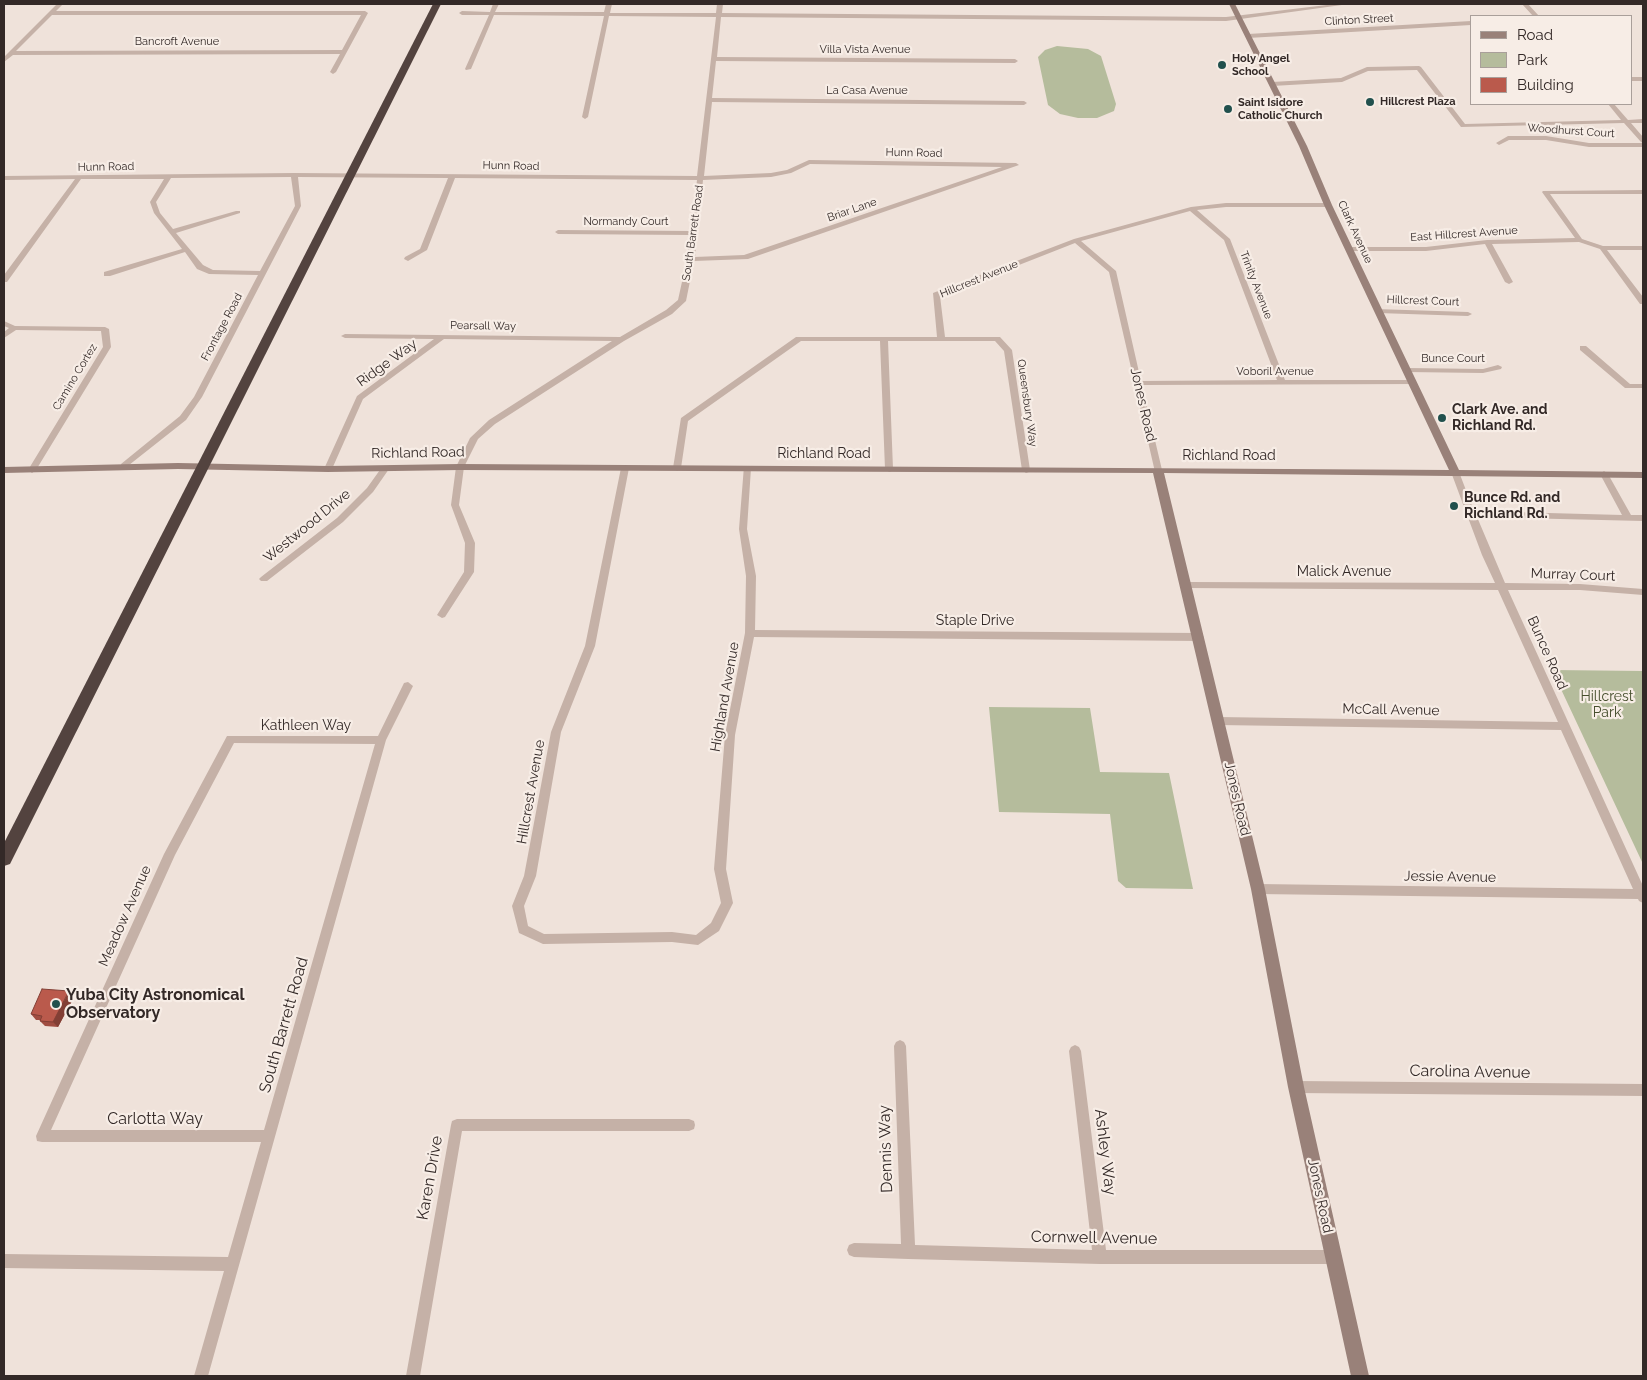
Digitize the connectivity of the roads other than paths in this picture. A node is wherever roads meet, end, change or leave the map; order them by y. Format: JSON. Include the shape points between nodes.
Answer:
{"nodes":[{"id":1,"x":60,"y":4,"type":"edge"},
{"id":2,"x":437,"y":4,"type":"edge"},
{"id":3,"x":496,"y":4,"type":"edge"},
{"id":4,"x":608,"y":4,"type":"edge"},
{"id":5,"x":720,"y":4,"type":"edge"},
{"id":6,"x":1232,"y":4,"type":"edge"},
{"id":7,"x":1346,"y":4,"type":"edge"},
{"id":8,"x":1525,"y":4,"type":"edge"},
{"id":9,"x":462,"y":12,"type":"dead end"},
{"id":10,"x":51,"y":13,"type":"junction"},
{"id":11,"x":493,"y":13,"type":"junction"},
{"id":12,"x":606,"y":14,"type":"junction"},
{"id":13,"x":719,"y":14,"type":"junction"},
{"id":14,"x":1535,"y":15,"type":"edge"},
{"id":15,"x":1238,"y":18,"type":"junction"},
{"id":16,"x":1470,"y":24,"type":"edge"},
{"id":17,"x":1248,"y":36,"type":"junction"},
{"id":18,"x":344,"y":52,"type":"junction"},
{"id":19,"x":11,"y":53,"type":"junction"},
{"id":20,"x":714,"y":59,"type":"junction"},
{"id":21,"x":4,"y":60,"type":"edge"},
{"id":22,"x":1015,"y":60,"type":"dead end"},
{"id":23,"x":468,"y":69,"type":"dead end"},
{"id":24,"x":333,"y":72,"type":"dead end"},
{"id":25,"x":1272,"y":84,"type":"junction"},
{"id":26,"x":709,"y":100,"type":"junction"},
{"id":27,"x":1024,"y":103,"type":"dead end"},
{"id":28,"x":1612,"y":105,"type":"edge"},
{"id":29,"x":584,"y":116,"type":"dead end"},
{"id":30,"x":1627,"y":122,"type":"junction"},
{"id":31,"x":1643,"y":122,"type":"edge"},
{"id":32,"x":1499,"y":143,"type":"dead end"},
{"id":33,"x":1643,"y":143,"type":"edge"},
{"id":34,"x":1016,"y":165,"type":"joint"},
{"id":35,"x":294,"y":175,"type":"junction"},
{"id":36,"x":350,"y":175,"type":"junction"},
{"id":37,"x":170,"y":176,"type":"junction"},
{"id":38,"x":452,"y":176,"type":"junction"},
{"id":39,"x":4,"y":178,"type":"edge"},
{"id":40,"x":79,"y":178,"type":"junction"},
{"id":41,"x":700,"y":178,"type":"junction"},
{"id":42,"x":1643,"y":192,"type":"edge"},
{"id":43,"x":1328,"y":205,"type":"junction"},
{"id":44,"x":1191,"y":209,"type":"junction"},
{"id":45,"x":238,"y":212,"type":"dead end"},
{"id":46,"x":171,"y":232,"type":"junction"},
{"id":47,"x":558,"y":232,"type":"dead end"},
{"id":48,"x":694,"y":233,"type":"junction"},
{"id":49,"x":1076,"y":240,"type":"junction"},
{"id":50,"x":1580,"y":240,"type":"junction"},
{"id":51,"x":1487,"y":242,"type":"junction"},
{"id":52,"x":1349,"y":248,"type":"junction"},
{"id":53,"x":1602,"y":248,"type":"junction"},
{"id":54,"x":1643,"y":248,"type":"edge"},
{"id":55,"x":185,"y":250,"type":"junction"},
{"id":56,"x":691,"y":258,"type":"junction"},
{"id":57,"x":408,"y":259,"type":"dead end"},
{"id":58,"x":264,"y":273,"type":"junction"},
{"id":59,"x":107,"y":274,"type":"dead end"},
{"id":60,"x":4,"y":280,"type":"edge"},
{"id":61,"x":1509,"y":282,"type":"dead end"},
{"id":62,"x":1643,"y":302,"type":"edge"},
{"id":63,"x":1378,"y":311,"type":"junction"},
{"id":64,"x":1468,"y":314,"type":"dead end"},
{"id":65,"x":4,"y":323,"type":"edge"},
{"id":66,"x":14,"y":328,"type":"junction"},
{"id":67,"x":4,"y":336,"type":"edge"},
{"id":68,"x":345,"y":336,"type":"dead end"},
{"id":69,"x":442,"y":337,"type":"junction"},
{"id":70,"x":621,"y":339,"type":"junction"},
{"id":71,"x":884,"y":339,"type":"junction"},
{"id":72,"x":942,"y":339,"type":"junction"},
{"id":73,"x":1583,"y":348,"type":"dead end"},
{"id":74,"x":1498,"y":367,"type":"dead end"},
{"id":75,"x":1407,"y":370,"type":"junction"},
{"id":76,"x":1413,"y":382,"type":"junction"},
{"id":77,"x":1138,"y":383,"type":"junction"},
{"id":78,"x":1282,"y":383,"type":"junction"},
{"id":79,"x":1643,"y":386,"type":"edge"},
{"id":80,"x":124,"y":466,"type":"junction"},
{"id":81,"x":204,"y":466,"type":"junction"},
{"id":82,"x":460,"y":467,"type":"junction"},
{"id":83,"x":625,"y":468,"type":"junction"},
{"id":84,"x":677,"y":468,"type":"junction"},
{"id":85,"x":746,"y":468,"type":"junction"},
{"id":86,"x":328,"y":469,"type":"junction"},
{"id":87,"x":384,"y":469,"type":"junction"},
{"id":88,"x":889,"y":469,"type":"junction"},
{"id":89,"x":4,"y":470,"type":"edge"},
{"id":90,"x":32,"y":470,"type":"junction"},
{"id":91,"x":1026,"y":470,"type":"junction"},
{"id":92,"x":1158,"y":470,"type":"junction"},
{"id":93,"x":1455,"y":472,"type":"junction"},
{"id":94,"x":1604,"y":474,"type":"junction"},
{"id":95,"x":1643,"y":475,"type":"edge"},
{"id":96,"x":1471,"y":514,"type":"junction"},
{"id":97,"x":1628,"y":517,"type":"junction"},
{"id":98,"x":1643,"y":518,"type":"edge"},
{"id":99,"x":264,"y":579,"type":"dead end"},
{"id":100,"x":1186,"y":585,"type":"junction"},
{"id":101,"x":1502,"y":587,"type":"junction"},
{"id":102,"x":1643,"y":592,"type":"edge"},
{"id":103,"x":442,"y":615,"type":"dead end"},
{"id":104,"x":750,"y":633,"type":"junction"},
{"id":105,"x":1199,"y":636,"type":"junction"},
{"id":106,"x":408,"y":686,"type":"dead end"},
{"id":107,"x":1218,"y":720,"type":"junction"},
{"id":108,"x":1564,"y":726,"type":"junction"},
{"id":109,"x":231,"y":739,"type":"joint"},
{"id":110,"x":381,"y":740,"type":"junction"},
{"id":111,"x":4,"y":859,"type":"edge"},
{"id":112,"x":1258,"y":890,"type":"junction"},
{"id":113,"x":1642,"y":896,"type":"edge"},
{"id":114,"x":715,"y":927,"type":"joint"},
{"id":115,"x":900,"y":1046,"type":"dead end"},
{"id":116,"x":1075,"y":1051,"type":"dead end"},
{"id":117,"x":1296,"y":1087,"type":"junction"},
{"id":118,"x":1643,"y":1090,"type":"edge"},
{"id":119,"x":689,"y":1125,"type":"dead end"},
{"id":120,"x":42,"y":1136,"type":"joint"},
{"id":121,"x":269,"y":1136,"type":"junction"},
{"id":122,"x":854,"y":1250,"type":"dead end"},
{"id":123,"x":908,"y":1252,"type":"junction"},
{"id":124,"x":1100,"y":1257,"type":"junction"},
{"id":125,"x":1333,"y":1257,"type":"junction"},
{"id":126,"x":4,"y":1261,"type":"edge"},
{"id":127,"x":233,"y":1264,"type":"junction"},
{"id":128,"x":201,"y":1376,"type":"edge"},
{"id":129,"x":413,"y":1376,"type":"edge"},
{"id":130,"x":1360,"y":1376,"type":"edge"}],
"edges":[{"from":1,"to":10,"type":"street"},
{"from":2,"to":36,"type":"highway"},
{"from":3,"to":11,"type":"street"},
{"from":4,"to":12,"type":"street"},
{"from":5,"to":13,"type":"street","name":"South Barrett Road"},
{"from":6,"to":15,"type":"street","name":"Clark Avenue"},
{"from":7,"to":15,"type":"street"},
{"from":8,"to":14,"type":"street"},
{"from":9,"to":11,"type":"street"},
{"from":10,"to":18,"type":"street","via":[[365,13]]},
{"from":10,"to":19,"type":"street"},
{"from":11,"to":12,"type":"street"},
{"from":11,"to":23,"type":"street"},
{"from":12,"to":13,"type":"street"},
{"from":12,"to":29,"type":"street"},
{"from":13,"to":15,"type":"street"},
{"from":13,"to":20,"type":"street","name":"South Barrett Road"},
{"from":15,"to":17,"type":"street","name":"Clark Avenue"},
{"from":16,"to":17,"type":"street","name":"Clinton Street"},
{"from":17,"to":25,"type":"street","name":"Clark Avenue"},
{"from":18,"to":19,"type":"street","name":"Bancroft Avenue"},
{"from":18,"to":24,"type":"street"},
{"from":19,"to":21,"type":"street"},
{"from":20,"to":22,"type":"street","name":"Villa Vista Avenue"},
{"from":20,"to":26,"type":"street","name":"South Barrett Road"},
{"from":25,"to":30,"type":"street","via":[[1342,80],[1367,69],[1419,68],[1463,126]]},
{"from":25,"to":43,"type":"street","name":"Clark Avenue"},
{"from":26,"to":27,"type":"street","name":"La Casa Avenue"},
{"from":26,"to":41,"type":"street","name":"South Barrett Road"},
{"from":28,"to":30,"type":"street"},
{"from":30,"to":31,"type":"street"},
{"from":30,"to":33,"type":"street"},
{"from":32,"to":33,"type":"street","name":"Woodhurst Court","via":[[1508,138],[1546,138],[1589,145]]},
{"from":34,"to":41,"type":"street","name":"Hunn Road","via":[[809,162],[789,172],[771,175]]},
{"from":34,"to":56,"type":"street","name":"Briar Lane","via":[[745,257]]},
{"from":35,"to":36,"type":"street","name":"Hunn Road"},
{"from":35,"to":37,"type":"street","name":"Hunn Road"},
{"from":35,"to":58,"type":"street","name":"Frontage Road","via":[[298,206]]},
{"from":36,"to":38,"type":"street","name":"Hunn Road"},
{"from":36,"to":81,"type":"highway"},
{"from":37,"to":40,"type":"street","name":"Hunn Road"},
{"from":37,"to":46,"type":"street","via":[[153,202]]},
{"from":38,"to":41,"type":"street","name":"Hunn Road"},
{"from":38,"to":57,"type":"street","via":[[423,250]]},
{"from":39,"to":40,"type":"street","name":"Hunn Road"},
{"from":40,"to":60,"type":"street"},
{"from":41,"to":48,"type":"street","name":"South Barrett Road"},
{"from":42,"to":50,"type":"street","via":[[1545,192]]},
{"from":43,"to":44,"type":"street","name":"Hillcrest Avenue","via":[[1226,205]]},
{"from":43,"to":52,"type":"street","name":"Clark Avenue"},
{"from":44,"to":49,"type":"street","name":"Hillcrest Avenue"},
{"from":44,"to":78,"type":"street","name":"Trinity Avenue","via":[[1227,239]]},
{"from":45,"to":46,"type":"street"},
{"from":46,"to":55,"type":"street"},
{"from":47,"to":48,"type":"street","name":"Normandy Court"},
{"from":48,"to":56,"type":"street","name":"South Barrett Road"},
{"from":49,"to":72,"type":"street","name":"Hillcrest Avenue","via":[[936,295]]},
{"from":49,"to":77,"type":"street","name":"Jones Road","via":[[1112,271]]},
{"from":50,"to":51,"type":"street","name":"East Hillcrest Avenue"},
{"from":50,"to":53,"type":"street"},
{"from":51,"to":52,"type":"street","name":"East Hillcrest Avenue","via":[[1426,249]]},
{"from":51,"to":61,"type":"street"},
{"from":52,"to":63,"type":"street","name":"Clark Avenue"},
{"from":53,"to":54,"type":"street"},
{"from":53,"to":62,"type":"street"},
{"from":55,"to":58,"type":"street","via":[[200,267],[212,272]]},
{"from":55,"to":59,"type":"street"},
{"from":56,"to":70,"type":"street","name":"South Barrett Road","via":[[682,301]]},
{"from":58,"to":80,"type":"street","name":"Frontage Road","via":[[193,404],[170,430]]},
{"from":63,"to":64,"type":"street","name":"Hillcrest Court"},
{"from":63,"to":75,"type":"street","name":"Clark Avenue"},
{"from":65,"to":66,"type":"street","name":"Camino Cortez"},
{"from":66,"to":67,"type":"street"},
{"from":66,"to":90,"type":"street","name":"Camino Cortez","via":[[105,329],[107,347]]},
{"from":68,"to":69,"type":"street","name":"Pearsall Way"},
{"from":69,"to":70,"type":"street","name":"Pearsall Way"},
{"from":69,"to":86,"type":"street","name":"Ridge Way","via":[[360,398]]},
{"from":70,"to":82,"type":"street","name":"South Barrett Road","via":[[492,422],[474,438]]},
{"from":71,"to":72,"type":"street"},
{"from":71,"to":84,"type":"street","via":[[799,339],[684,420]]},
{"from":71,"to":88,"type":"street"},
{"from":72,"to":91,"type":"street","name":"Queensbury Way","via":[[997,339],[1008,350]]},
{"from":73,"to":79,"type":"street","via":[[1628,386]]},
{"from":74,"to":75,"type":"street","name":"Bunce Court","via":[[1483,371]]},
{"from":75,"to":76,"type":"street","name":"Clark Avenue"},
{"from":76,"to":78,"type":"street","name":"Voboril Avenue"},
{"from":76,"to":93,"type":"street","name":"Clark Avenue"},
{"from":77,"to":78,"type":"street","name":"Voboril Avenue"},
{"from":77,"to":92,"type":"street","name":"Jones Road"},
{"from":80,"to":81,"type":"street","name":"Richland Road"},
{"from":80,"to":90,"type":"street","name":"Richland Road"},
{"from":81,"to":86,"type":"street","name":"Richland Road"},
{"from":81,"to":111,"type":"highway"},
{"from":82,"to":83,"type":"street","name":"Richland Road"},
{"from":82,"to":87,"type":"street","name":"Richland Road"},
{"from":82,"to":103,"type":"street","name":"South Barrett Road","via":[[455,505],[470,543],[469,572]]},
{"from":83,"to":84,"type":"street","name":"Richland Road"},
{"from":83,"to":114,"type":"street","name":"Hillcrest Avenue","via":[[590,646],[556,732],[530,876],[518,906],[523,928],[543,939],[672,937],[698,940]]},
{"from":84,"to":85,"type":"street","name":"Richland Road"},
{"from":85,"to":88,"type":"street","name":"Richland Road"},
{"from":85,"to":104,"type":"street","name":"Highland Avenue","via":[[743,530],[752,576]]},
{"from":86,"to":87,"type":"street","name":"Richland Road"},
{"from":87,"to":99,"type":"street","name":"Westwood Drive","via":[[370,490],[340,520]]},
{"from":88,"to":91,"type":"street","name":"Richland Road"},
{"from":89,"to":90,"type":"street","name":"Richland Road"},
{"from":91,"to":92,"type":"street","name":"Richland Road"},
{"from":92,"to":93,"type":"street","name":"Richland Road"},
{"from":92,"to":100,"type":"street","name":"Jones Road"},
{"from":93,"to":94,"type":"street","name":"Richland Road"},
{"from":93,"to":96,"type":"street","name":"Bunce Road"},
{"from":94,"to":95,"type":"street","name":"Richland Road"},
{"from":94,"to":97,"type":"street"},
{"from":96,"to":97,"type":"street"},
{"from":96,"to":101,"type":"street","name":"Bunce Road"},
{"from":97,"to":98,"type":"street"},
{"from":100,"to":101,"type":"street","name":"Malick Avenue"},
{"from":100,"to":105,"type":"street","name":"Jones Road"},
{"from":101,"to":102,"type":"street","name":"Murray Court","via":[[1601,587]]},
{"from":101,"to":108,"type":"street","name":"Bunce Road"},
{"from":104,"to":105,"type":"street","name":"Staple Drive"},
{"from":104,"to":114,"type":"street","name":"Highland Avenue","via":[[730,735],[720,869],[727,903]]},
{"from":105,"to":107,"type":"street","name":"Jones Road"},
{"from":106,"to":110,"type":"street","name":"South Barrett Road"},
{"from":107,"to":108,"type":"street","name":"McCall Avenue"},
{"from":107,"to":112,"type":"street","name":"Jones Road"},
{"from":108,"to":113,"type":"street","name":"Bunce Road"},
{"from":109,"to":110,"type":"street","name":"Kathleen Way"},
{"from":109,"to":120,"type":"street","name":"Meadow Avenue","via":[[170,854]]},
{"from":110,"to":121,"type":"street","name":"South Barrett Road"},
{"from":112,"to":113,"type":"street","name":"Jessie Avenue"},
{"from":112,"to":117,"type":"street","name":"Jones Road"},
{"from":115,"to":123,"type":"street","name":"Dennis Way"},
{"from":116,"to":124,"type":"street","name":"Ashley Way"},
{"from":117,"to":118,"type":"street","name":"Carolina Avenue"},
{"from":117,"to":125,"type":"street","name":"Jones Road"},
{"from":119,"to":129,"type":"street","name":"Karen Drive","via":[[457,1125]]},
{"from":120,"to":121,"type":"street","name":"Carlotta Way"},
{"from":121,"to":127,"type":"street","name":"South Barrett Road"},
{"from":122,"to":123,"type":"street","name":"Cornwell Avenue"},
{"from":123,"to":124,"type":"street","name":"Cornwell Avenue"},
{"from":124,"to":125,"type":"street","name":"Cornwell Avenue"},
{"from":125,"to":130,"type":"street","name":"Jones Road"},
{"from":126,"to":127,"type":"street"},
{"from":127,"to":128,"type":"street","name":"South Barrett Road"}]}
